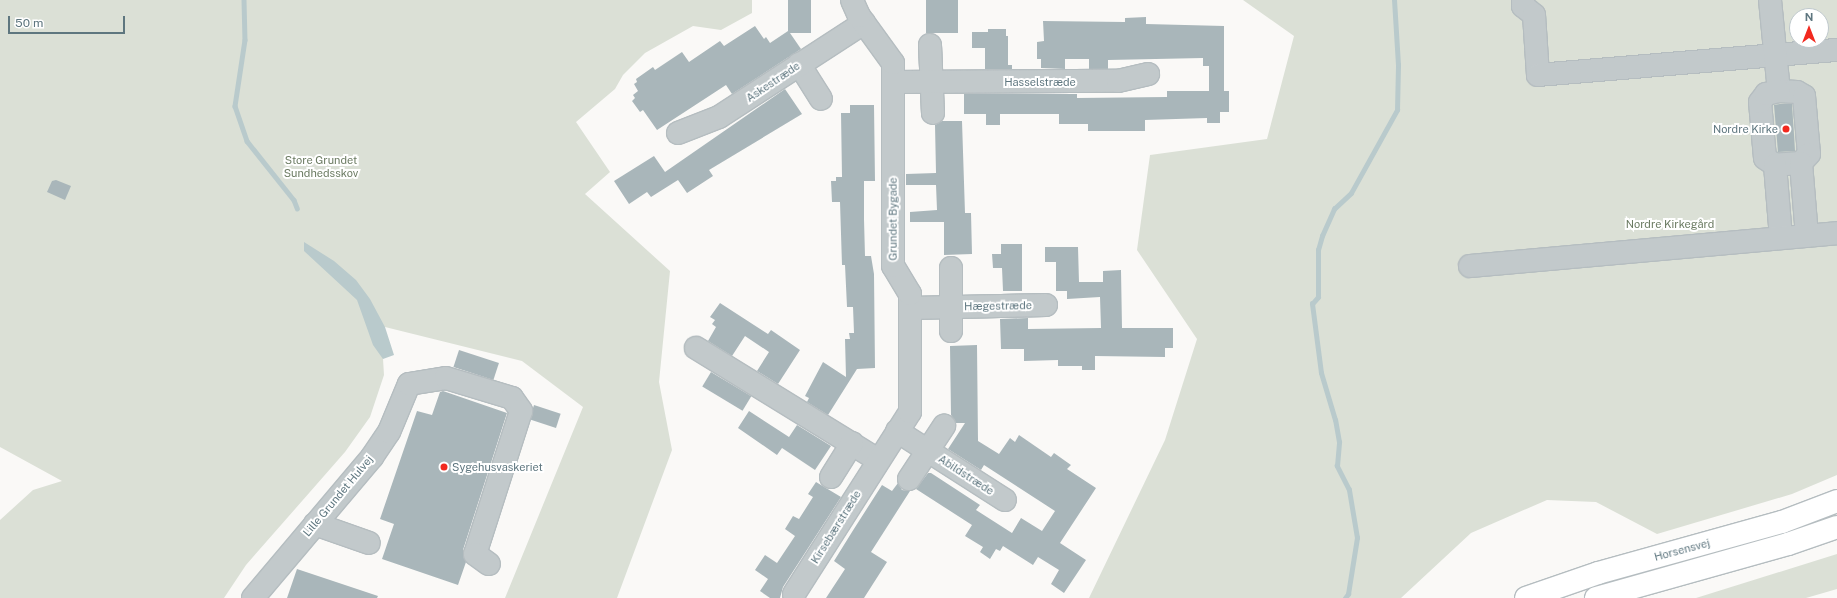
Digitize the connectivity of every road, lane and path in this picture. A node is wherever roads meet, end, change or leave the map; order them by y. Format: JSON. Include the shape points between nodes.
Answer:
{"nodes":[{"id":1,"x":852,"y":0,"type":"edge"},
{"id":2,"x":1523,"y":0,"type":"edge"},
{"id":3,"x":1770,"y":0,"type":"edge"},
{"id":4,"x":864,"y":23,"type":"junction"},
{"id":5,"x":930,"y":45,"type":"dead end"},
{"id":6,"x":1837,"y":50,"type":"edge"},
{"id":7,"x":1775,"y":55,"type":"junction"},
{"id":8,"x":799,"y":64,"type":"junction"},
{"id":9,"x":1148,"y":74,"type":"dead end"},
{"id":10,"x":893,"y":82,"type":"junction"},
{"id":11,"x":932,"y":82,"type":"junction"},
{"id":12,"x":1779,"y":91,"type":"junction"},
{"id":13,"x":821,"y":99,"type":"dead end"},
{"id":14,"x":933,"y":113,"type":"dead end"},
{"id":15,"x":678,"y":133,"type":"dead end"},
{"id":16,"x":1801,"y":163,"type":"junction"},
{"id":17,"x":1775,"y":165,"type":"junction"},
{"id":18,"x":1837,"y":233,"type":"edge"},
{"id":19,"x":1807,"y":236,"type":"junction"},
{"id":20,"x":1781,"y":238,"type":"junction"},
{"id":21,"x":1470,"y":266,"type":"dead end"},
{"id":22,"x":951,"y":268,"type":"dead end"},
{"id":23,"x":1046,"y":305,"type":"dead end"},
{"id":24,"x":951,"y":307,"type":"junction"},
{"id":25,"x":910,"y":308,"type":"junction"},
{"id":26,"x":951,"y":331,"type":"dead end"},
{"id":27,"x":696,"y":348,"type":"dead end"},
{"id":28,"x":944,"y":426,"type":"dead end"},
{"id":29,"x":897,"y":431,"type":"junction"},
{"id":30,"x":852,"y":443,"type":"junction"},
{"id":31,"x":927,"y":450,"type":"junction"},
{"id":32,"x":878,"y":460,"type":"junction"},
{"id":33,"x":831,"y":477,"type":"dead end"},
{"id":34,"x":909,"y":479,"type":"dead end"},
{"id":35,"x":1005,"y":500,"type":"dead end"},
{"id":36,"x":1837,"y":501,"type":"edge"},
{"id":37,"x":315,"y":524,"type":"junction"},
{"id":38,"x":1837,"y":527,"type":"edge"},
{"id":39,"x":369,"y":543,"type":"dead end"},
{"id":40,"x":489,"y":564,"type":"dead end"},
{"id":41,"x":794,"y":594,"type":"dead end"},
{"id":42,"x":253,"y":598,"type":"edge"},
{"id":43,"x":1526,"y":598,"type":"edge"},
{"id":44,"x":1596,"y":598,"type":"edge"}],
"edges":[{"from":1,"to":4,"type":"street","name":"Grundet Bygade"},
{"from":2,"to":7,"type":"street","via":[[1523,6],[1534,15],[1538,75]]},
{"from":3,"to":7,"type":"street"},
{"from":4,"to":8,"type":"street","name":"Askestræde"},
{"from":4,"to":10,"type":"street","name":"Grundet Bygade","via":[[892,63]]},
{"from":5,"to":11,"type":"street"},
{"from":6,"to":7,"type":"street"},
{"from":7,"to":12,"type":"street"},
{"from":8,"to":13,"type":"street"},
{"from":8,"to":15,"type":"street","name":"Askestræde","via":[[720,117]]},
{"from":9,"to":11,"type":"street","name":"Hasselstræde","via":[[1118,81]]},
{"from":10,"to":11,"type":"street","name":"Hasselstræde"},
{"from":10,"to":25,"type":"street","name":"Grundet Bygade","via":[[893,266],[910,294]]},
{"from":11,"to":14,"type":"street"},
{"from":12,"to":16,"type":"street","via":[[1797,92],[1804,96],[1809,154]]},
{"from":12,"to":17,"type":"street","via":[[1766,94],[1760,102],[1765,158]]},
{"from":16,"to":17,"type":"street"},
{"from":16,"to":19,"type":"street"},
{"from":17,"to":20,"type":"street"},
{"from":18,"to":19,"type":"street"},
{"from":19,"to":20,"type":"street"},
{"from":20,"to":21,"type":"street"},
{"from":22,"to":24,"type":"street","name":"Hægestræde"},
{"from":23,"to":24,"type":"street","name":"Hægestræde"},
{"from":24,"to":25,"type":"street","name":"Hægestræde"},
{"from":24,"to":26,"type":"street","name":"Hægestræde"},
{"from":25,"to":29,"type":"street","name":"Grundet Bygade","via":[[910,412]]},
{"from":27,"to":30,"type":"street"},
{"from":28,"to":31,"type":"street","name":"Abildstræde"},
{"from":29,"to":31,"type":"street","name":"Abildstræde"},
{"from":29,"to":32,"type":"street","name":"Grundet Bygade"},
{"from":30,"to":32,"type":"street"},
{"from":30,"to":33,"type":"street"},
{"from":31,"to":34,"type":"street","name":"Abildstræde"},
{"from":31,"to":35,"type":"street","name":"Abildstræde"},
{"from":32,"to":41,"type":"street","name":"Kirsebærstræde"},
{"from":36,"to":43,"type":"main road","name":"Horsensvej","via":[[1782,522],[1598,573]]},
{"from":37,"to":39,"type":"street"},
{"from":37,"to":40,"type":"street","name":"Lille Grundet Hulvej","via":[[372,457],[389,432],[409,384],[446,378],[512,398],[521,411],[475,554]]},
{"from":37,"to":42,"type":"street","name":"Lille Grundet Hulvej"},
{"from":38,"to":44,"type":"main road","name":"Horsensvej","via":[[1788,544]]}]}
